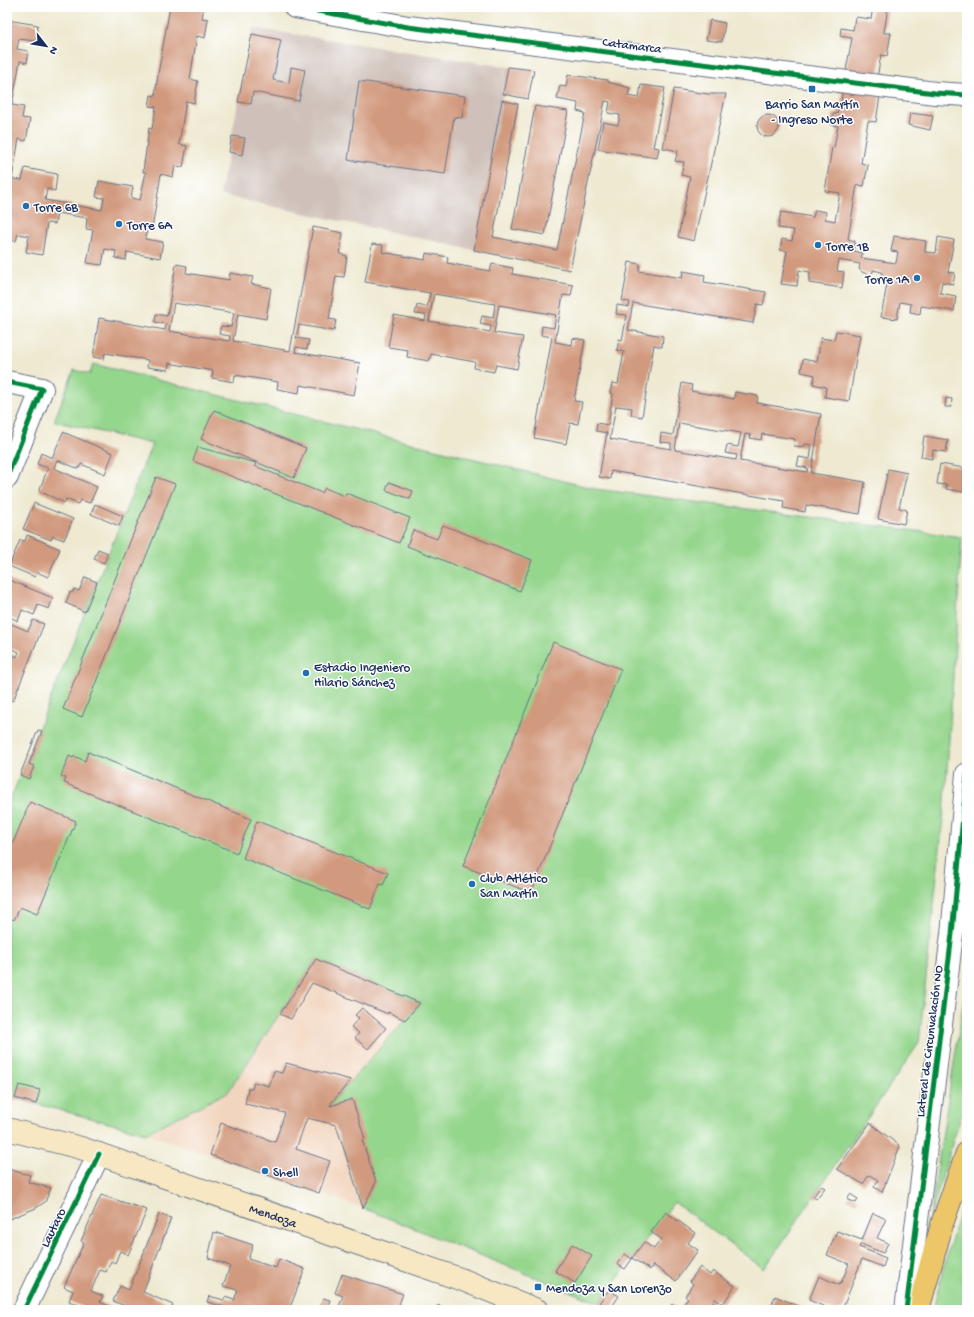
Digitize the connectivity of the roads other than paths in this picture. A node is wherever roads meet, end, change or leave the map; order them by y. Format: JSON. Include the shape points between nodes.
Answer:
{"nodes":[{"id":1,"x":295,"y":7,"type":"edge"},
{"id":2,"x":967,"y":95,"type":"edge"},
{"id":3,"x":7,"y":382,"type":"edge"},
{"id":4,"x":7,"y":477,"type":"edge"},
{"id":5,"x":967,"y":774,"type":"edge"},
{"id":6,"x":7,"y":1129,"type":"edge"},
{"id":7,"x":967,"y":1153,"type":"edge"},
{"id":8,"x":99,"y":1154,"type":"junction"},
{"id":9,"x":512,"y":1305,"type":"edge"},
{"id":10,"x":24,"y":1310,"type":"edge"},
{"id":11,"x":537,"y":1310,"type":"edge"},
{"id":12,"x":906,"y":1310,"type":"edge"},
{"id":13,"x":918,"y":1310,"type":"edge"}],
"edges":[{"from":1,"to":2,"type":"street","name":"Catamarca","via":[[408,26]]},
{"from":3,"to":4,"type":"street","via":[[42,389]]},
{"from":5,"to":12,"type":"street","name":"Lateral de Circunvalación NO","via":[[952,934]]},
{"from":6,"to":8,"type":"main road","name":"Mendoza"},
{"from":7,"to":13,"type":"highway","via":[[943,1221]]},
{"from":8,"to":9,"type":"main road","name":"Mendoza","via":[[463,1280]]},
{"from":8,"to":10,"type":"street","name":"Lautaro"},
{"from":9,"to":11,"type":"main road","name":"Mendoza"}]}
